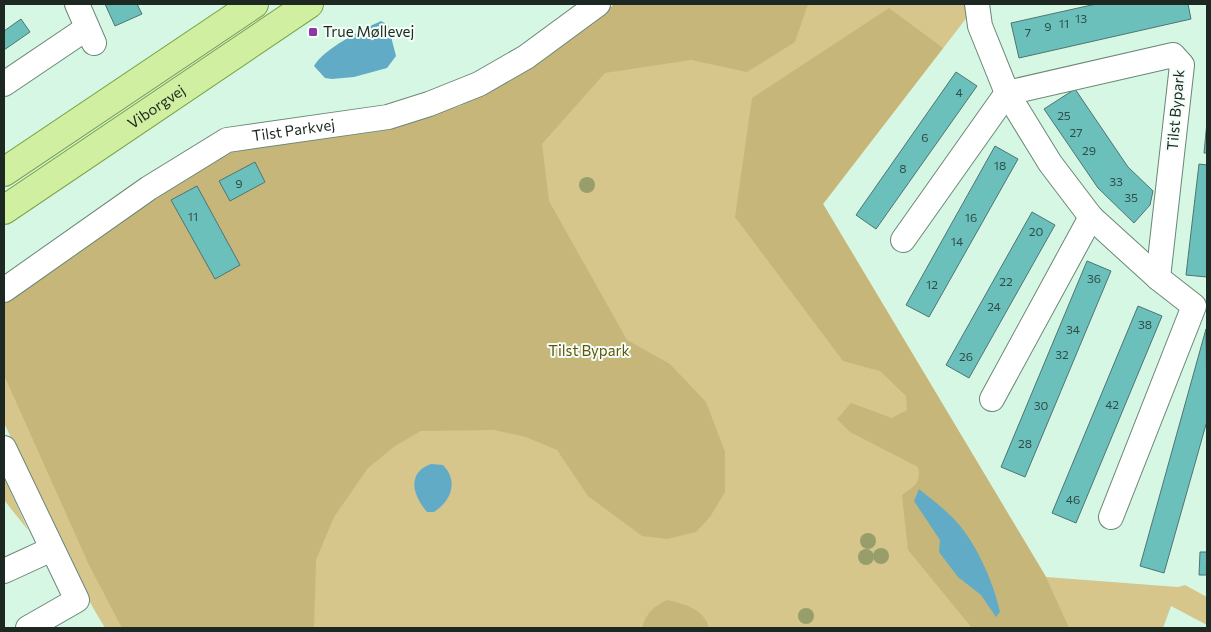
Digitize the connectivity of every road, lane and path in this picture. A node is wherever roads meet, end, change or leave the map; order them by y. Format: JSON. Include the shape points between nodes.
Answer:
{"nodes":[{"id":1,"x":77,"y":4,"type":"edge"},
{"id":2,"x":254,"y":4,"type":"edge"},
{"id":3,"x":309,"y":4,"type":"edge"},
{"id":4,"x":598,"y":4,"type":"edge"},
{"id":5,"x":977,"y":4,"type":"edge"},
{"id":6,"x":4,"y":84,"type":"edge"},
{"id":7,"x":1007,"y":93,"type":"junction"},
{"id":8,"x":4,"y":172,"type":"edge"},
{"id":9,"x":4,"y":210,"type":"edge"},
{"id":10,"x":1091,"y":217,"type":"junction"},
{"id":11,"x":903,"y":240,"type":"dead end"},
{"id":12,"x":1158,"y":278,"type":"junction"},
{"id":13,"x":4,"y":290,"type":"edge"},
{"id":14,"x":992,"y":399,"type":"dead end"},
{"id":15,"x":4,"y":448,"type":"edge"},
{"id":16,"x":1111,"y":517,"type":"dead end"},
{"id":17,"x":52,"y":548,"type":"junction"},
{"id":18,"x":4,"y":571,"type":"edge"},
{"id":19,"x":28,"y":628,"type":"edge"}],
"edges":[{"from":1,"to":6,"type":"street","via":[[91,36]]},
{"from":2,"to":8,"type":"main road","name":"Viborgvej"},
{"from":3,"to":9,"type":"main road","name":"Viborgvej"},
{"from":4,"to":13,"type":"street","name":"Tilst Parkvej","via":[[526,57],[478,84],[429,104],[388,117],[227,140],[149,188]]},
{"from":5,"to":7,"type":"street","via":[[980,26]]},
{"from":7,"to":10,"type":"street","via":[[1050,164]]},
{"from":7,"to":11,"type":"street"},
{"from":7,"to":12,"type":"street","name":"Tilst Bypark","via":[[1173,55],[1182,65]]},
{"from":10,"to":12,"type":"street"},
{"from":10,"to":14,"type":"street"},
{"from":12,"to":16,"type":"street","via":[[1194,306]]},
{"from":15,"to":17,"type":"street"},
{"from":17,"to":18,"type":"street"},
{"from":17,"to":19,"type":"street","via":[[77,600]]}]}
